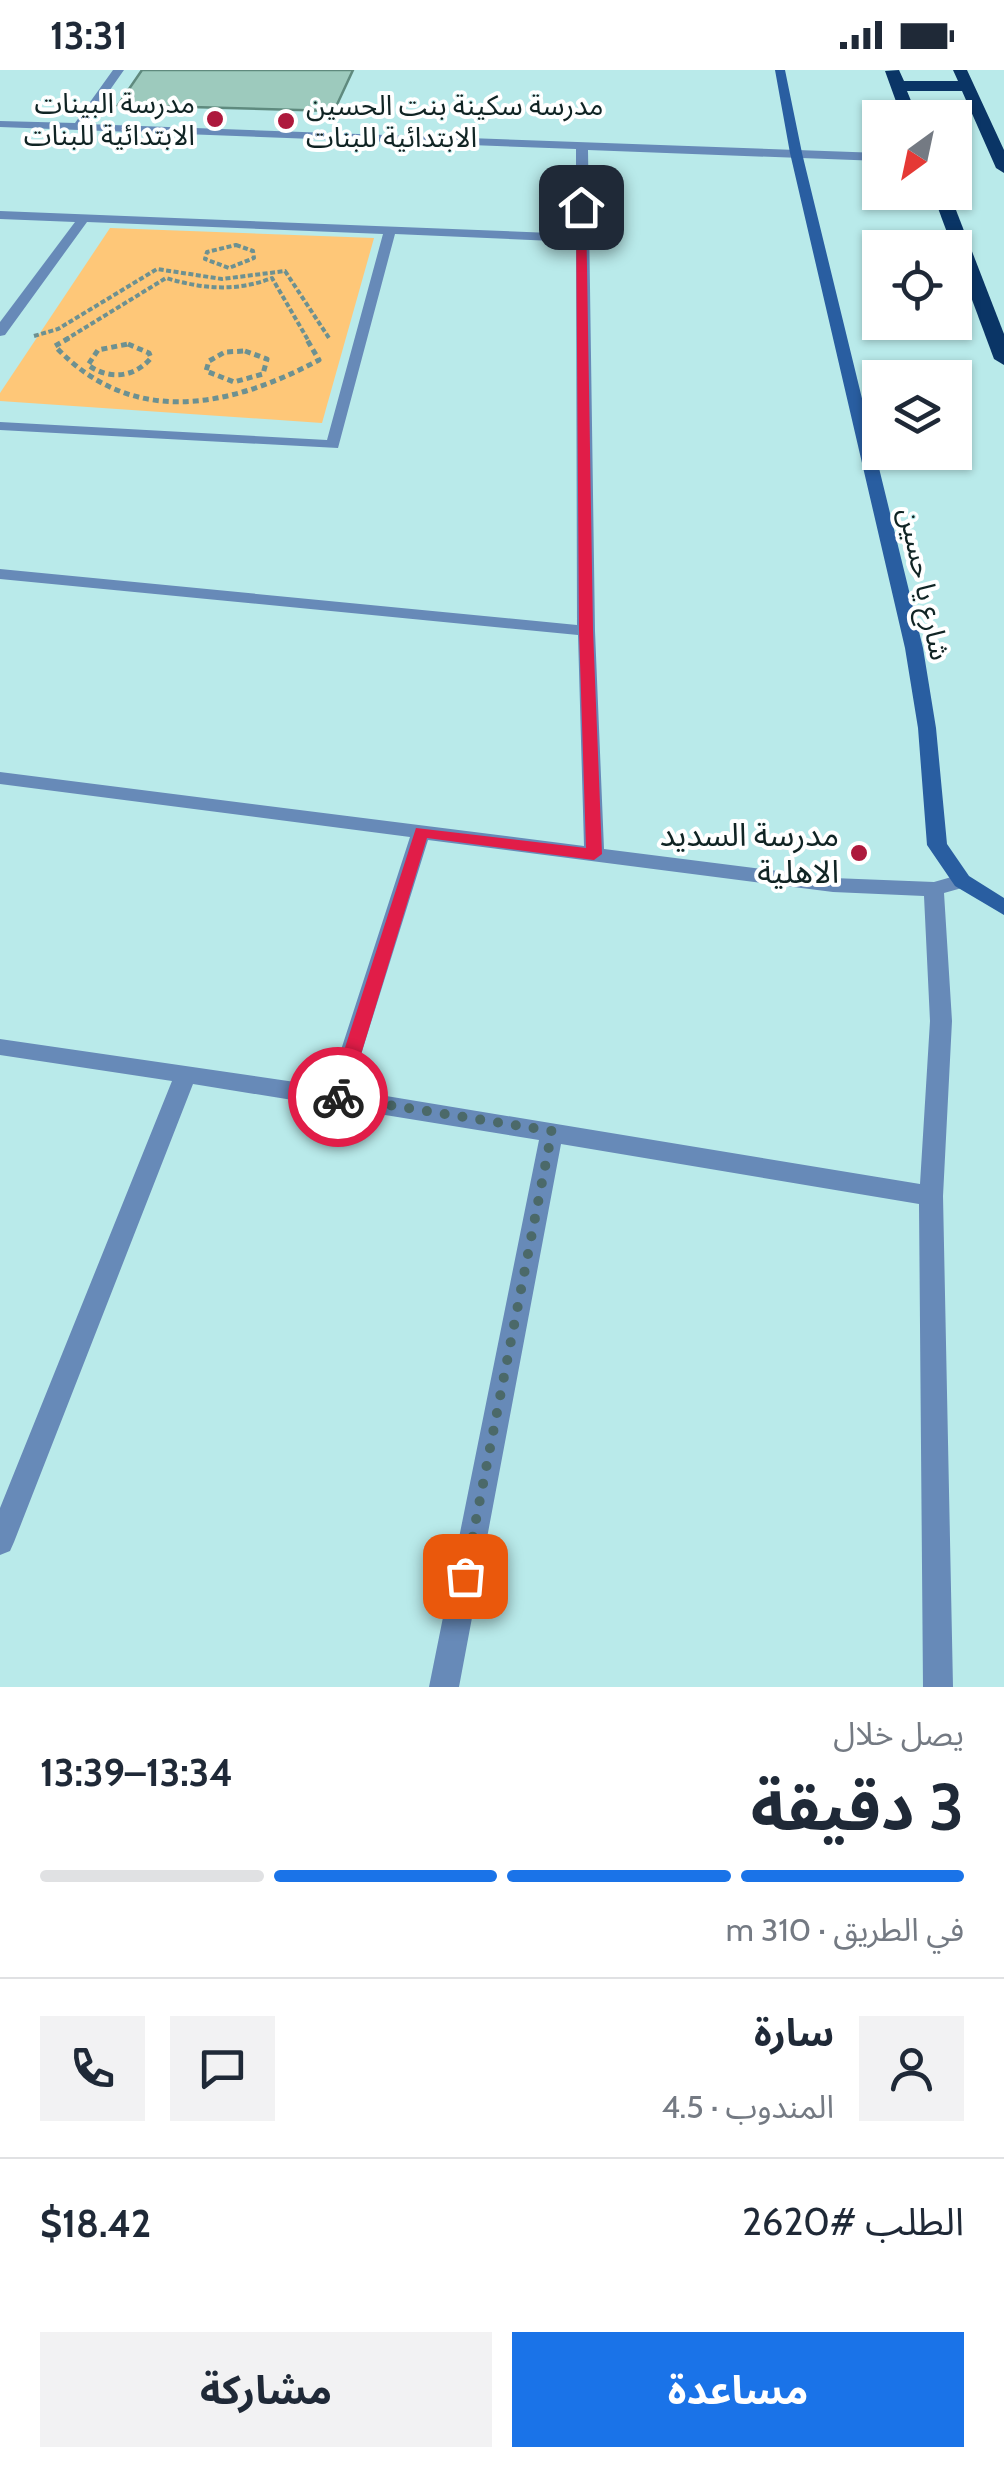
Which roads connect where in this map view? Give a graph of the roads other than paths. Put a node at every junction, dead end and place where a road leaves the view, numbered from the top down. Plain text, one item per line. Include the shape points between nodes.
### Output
1 (119, 70) edge
2 (780, 70) edge
3 (895, 78) edge
4 (964, 78) edge
5 (0, 124) edge
6 (78, 127) junction
7 (582, 144) junction
8 (796, 153) junction
9 (862, 156) edge
10 (1004, 168) edge
11 (947, 210) edge
12 (0, 215) edge
13 (83, 218) junction
14 (390, 230) junction
15 (580, 238) junction
16 (0, 332) edge
17 (1004, 359) edge
18 (0, 426) edge
19 (0, 574) edge
20 (586, 630) junction
21 (0, 778) edge
22 (422, 832) junction
23 (594, 854) junction
24 (962, 881) junction
25 (934, 889) junction
26 (1004, 908) edge
27 (0, 1047) edge
28 (186, 1074) junction
29 (337, 1097) junction
30 (552, 1131) junction
31 (932, 1196) junction
32 (0, 1542) edge
33 (444, 1687) edge
34 (938, 1687) edge

1 - 6 street
2 - 8 main road, شارع يا حسين
3 - 4 highway
4 - 10 highway
5 - 6 street
6 - 7 street
7 - 8 street
7 - 15 street
8 - 9 street
8 - 24 main road, شارع يا حسين via 914,648 937,845
11 - 17 highway
12 - 13 street
13 - 14 street
13 - 16 street
14 - 15 street
14 - 18 street via 332,445
15 - 20 street
19 - 20 street
20 - 23 street
21 - 22 street
22 - 23 street
22 - 29 street
23 - 25 street via 834,885
24 - 25 street
24 - 26 main road, شارع يا حسين
25 - 31 street via 941,1020
27 - 28 street
28 - 29 street
28 - 32 street
29 - 30 street
30 - 31 street
30 - 33 street
31 - 34 street

